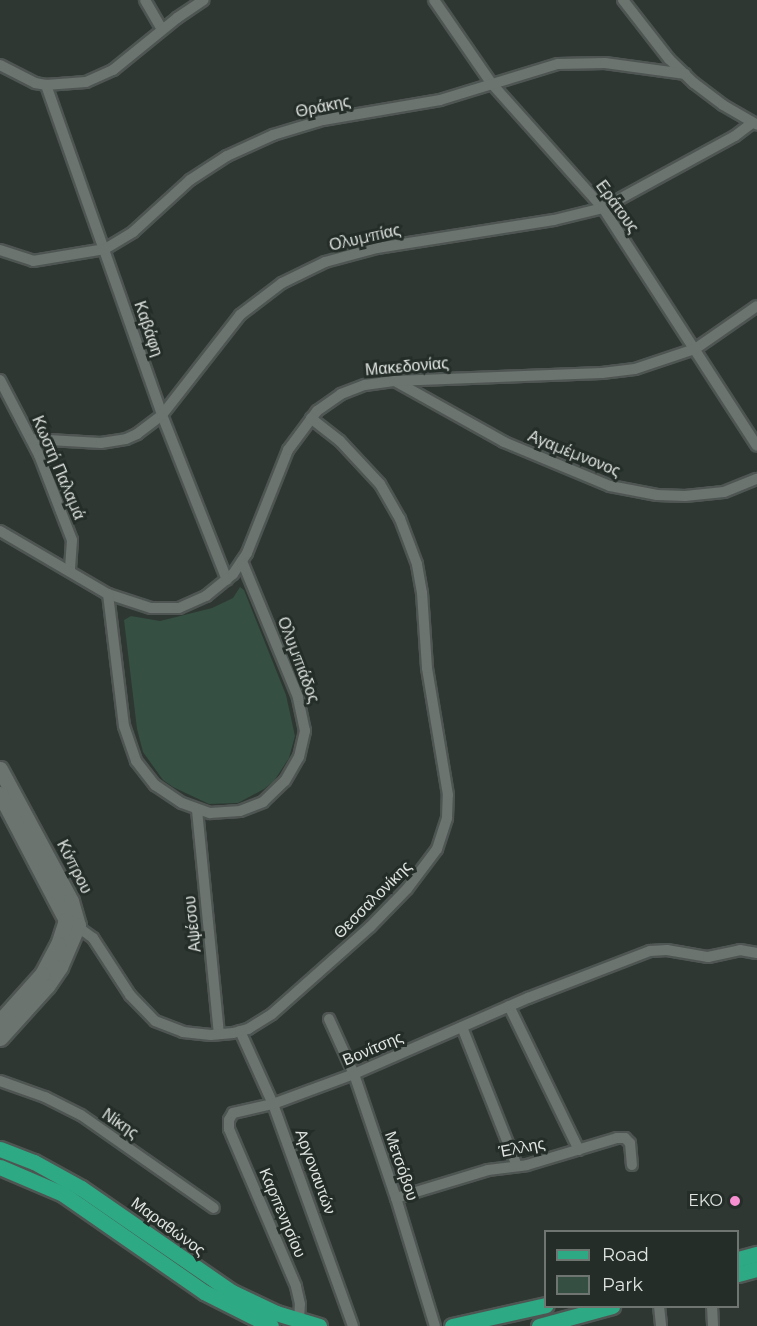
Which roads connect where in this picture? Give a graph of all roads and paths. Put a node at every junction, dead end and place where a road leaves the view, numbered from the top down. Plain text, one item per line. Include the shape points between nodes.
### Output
1 (145, 0) edge
2 (204, 0) edge
3 (434, 0) edge
4 (622, 0) edge
5 (162, 30) junction
6 (0, 65) edge
7 (685, 74) junction
8 (492, 84) junction
9 (46, 85) junction
10 (754, 124) edge
11 (603, 208) junction
12 (105, 249) junction
13 (0, 250) edge
14 (757, 306) edge
15 (694, 349) junction
16 (0, 380) edge
17 (394, 381) junction
18 (162, 415) junction
19 (311, 418) junction
20 (32, 439) junction
21 (757, 446) edge
22 (757, 479) edge
23 (0, 531) edge
24 (242, 561) junction
25 (70, 571) junction
26 (227, 580) junction
27 (108, 594) junction
28 (0, 769) edge
29 (0, 794) edge
30 (197, 810) junction
31 (71, 928) junction
32 (757, 953) edge
33 (509, 1006) junction
34 (329, 1019) dead end
35 (0, 1021) edge
36 (462, 1027) junction
37 (240, 1031) junction
38 (219, 1034) junction
39 (0, 1038) edge
40 (354, 1074) junction
41 (0, 1081) edge
42 (273, 1104) junction
43 (229, 1119) joint
44 (0, 1149) edge
45 (579, 1150) junction
46 (632, 1165) dead end
47 (0, 1167) edge
48 (517, 1167) junction
49 (396, 1198) junction
50 (214, 1208) dead end
51 (757, 1254) edge
52 (739, 1259) edge
53 (757, 1269) edge
54 (739, 1274) edge
55 (544, 1305) edge
56 (605, 1308) edge
57 (659, 1308) edge
58 (712, 1308) edge
59 (299, 1321) junction
60 (271, 1326) edge
61 (318, 1326) edge
62 (353, 1326) edge
63 (435, 1326) edge
64 (452, 1326) edge
65 (539, 1326) edge
66 (661, 1326) edge
67 (712, 1326) edge

1 - 5 street
2 - 5 street
3 - 8 street, Εράτους
4 - 7 street
5 - 9 street via 126,61 101,76 80,83
6 - 9 street via 22,78
7 - 8 street, Θράκης via 574,62 539,68
7 - 10 street
8 - 11 street, Εράτους
8 - 12 street, Θράκης via 440,100 323,120 273,135 227,156 190,180 134,232
9 - 12 street, Καβάφη
10 - 11 street, Ολυμπίας
11 - 15 street, Εράτους
11 - 18 street, Ολυμπίας via 554,220 352,253 302,273 240,315
12 - 13 street, Θράκης via 33,261
12 - 18 street, Καβάφη
14 - 15 street, Μακεδονίας
15 - 17 street, Μακεδονίας via 659,363 614,372
15 - 21 street, Εράτους
16 - 20 street, Κωστή Παλαμά
17 - 19 street, Μακεδονίας via 364,385 340,394
17 - 22 street, Αγαμέμνονος via 482,431 610,486 686,496 724,492
18 - 20 street, Ολυμπίας via 137,434 116,442
18 - 26 street, Καβάφη
19 - 24 street, Μακεδονίας via 282,460
19 - 37 street, Θεσσαλονίκης via 340,441 380,483 414,554 448,810 437,849 407,890 296,994 261,1022
20 - 25 street, Κωστή Παλαμά via 72,540
23 - 25 street, Μακεδονίας
24 - 26 street, Μακεδονίας
24 - 30 street, Ολυμπιάδος via 298,697 305,722 304,740 291,773 263,802 232,812
25 - 27 street, Μακεδονίας
26 - 27 street, Μακεδονίας via 197,601 170,609 141,606
27 - 30 street, Ολυμπιάδος via 124,726 132,754 155,785
28 - 31 main road, Κύπρου via 75,909
29 - 31 main road, Κύπρου
30 - 38 street, Αψέσου
31 - 35 main road via 42,974
31 - 38 street, Θεσσαλονίκης via 93,938 130,996 155,1021 183,1032
31 - 39 main road via 60,967
32 - 33 street, Βονίτσης via 740,950 704,957 659,949
33 - 36 street, Βονίτσης
33 - 45 street
34 - 40 street, Μετσόβου
36 - 40 street, Βονίτσης
36 - 48 street
37 - 38 street, Θεσσαλονίκης
37 - 42 street, Αργοναυτών
40 - 42 street, Βονίτσης
40 - 49 street, Μετσόβου
41 - 50 street, Νίκης via 45,1097 81,1116
42 - 43 street, Βονίτσης via 243,1109
42 - 62 street, Αργοναυτών
43 - 59 street, Καρπενησίου via 229,1129 296,1286
44 - 59 main road, Μαραθώνος via 70,1182 232,1292
45 - 46 street, Έλλης via 625,1138 633,1149
45 - 48 street, Έλλης
47 - 60 main road, Μαραθώνος via 63,1194 204,1292
48 - 49 street, Έλλης via 488,1170
49 - 63 street, Μετσόβου
51 - 52 main road
53 - 54 main road
55 - 64 main road
56 - 65 main road
57 - 66 street
58 - 67 street
59 - 61 main road, Μαραθώνος

